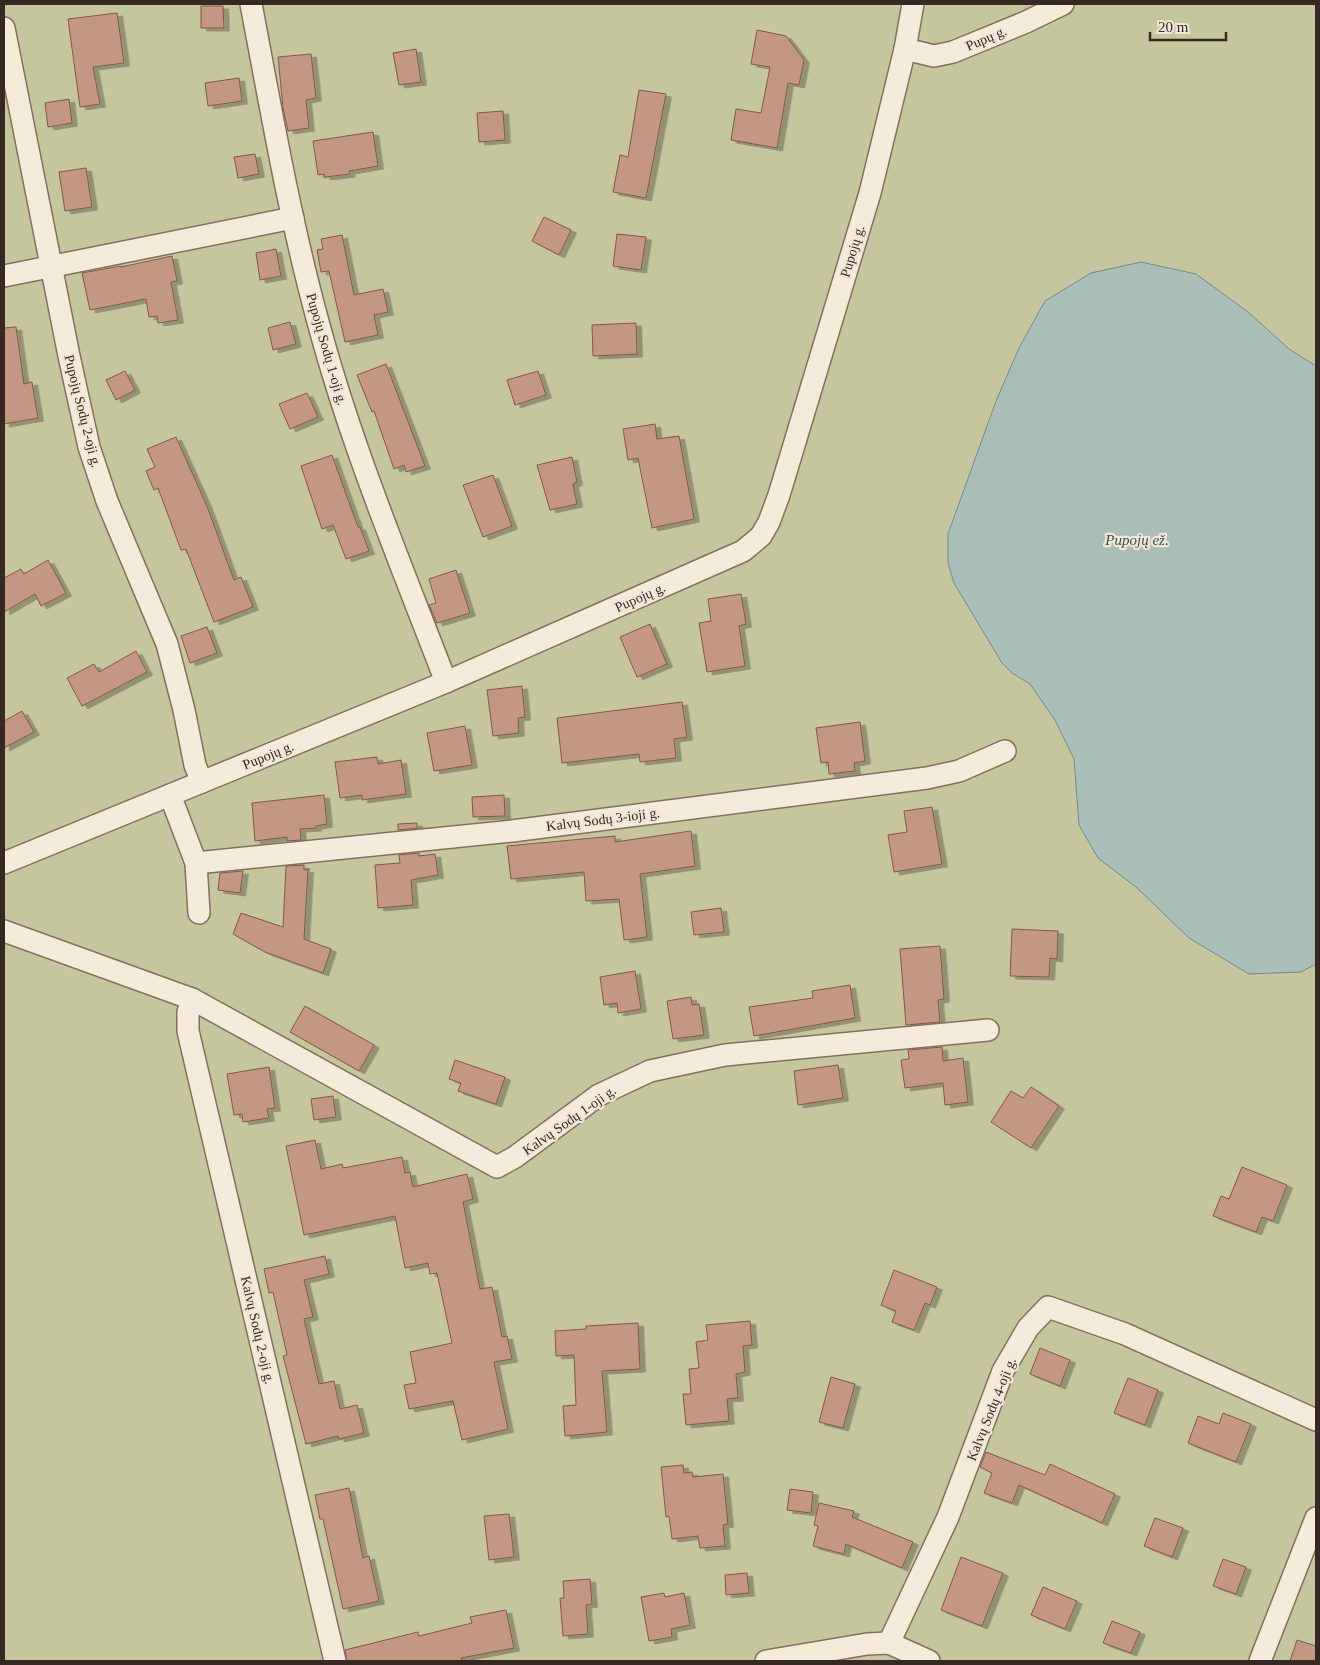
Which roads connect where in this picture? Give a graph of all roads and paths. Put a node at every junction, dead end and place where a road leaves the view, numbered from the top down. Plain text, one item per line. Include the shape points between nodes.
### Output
1 (251, 4) edge
2 (913, 4) edge
3 (1063, 4) edge
4 (4, 28) edge
5 (905, 49) junction
6 (293, 218) junction
7 (52, 266) junction
8 (4, 276) edge
9 (446, 682) junction
10 (1005, 751) dead end
11 (202, 782) junction
12 (170, 795) junction
13 (4, 863) edge
14 (196, 863) junction
15 (199, 913) dead end
16 (4, 931) edge
17 (192, 999) junction
18 (988, 1030) dead end
19 (1316, 1420) edge
20 (1316, 1518) edge
21 (889, 1643) junction
22 (788, 1659) edge
23 (335, 1661) edge
24 (766, 1661) edge
25 (930, 1661) edge
26 (1260, 1661) edge

1 - 6 street, Pupojų Sodų 1-oji g.
2 - 5 street, Pupojų g.
3 - 5 street, Pupų g. via 953,52 934,56
4 - 7 street, Pupojų Sodų 2-oji g.
5 - 9 street, Pupojų g. via 870,193 779,495 761,536 743,551
6 - 7 street
6 - 9 street, Pupojų Sodų 1-oji g. via 317,318 350,429
7 - 8 street
7 - 11 street, Pupojų Sodų 2-oji g. via 89,447 107,501 167,644 195,765
9 - 11 street, Pupojų g.
10 - 14 street, Kalvų Sodų 3-ioji g. via 959,771 927,778 512,831
11 - 12 street, Pupojų g.
12 - 13 street, Pupojų g.
12 - 14 street
14 - 15 street
16 - 17 street
17 - 18 street, Kalvų Sodų 1-oji g. via 497,1168 600,1095 650,1071 726,1055
17 - 23 street, Kalvų Sodų 2-oji g. via 188,1031
19 - 21 street, Kalvų Sodų 4-oji g. via 1125,1334 1048,1307 1028,1328 1003,1371 948,1517
20 - 26 street
21 - 22 street
21 - 25 street
22 - 24 street

